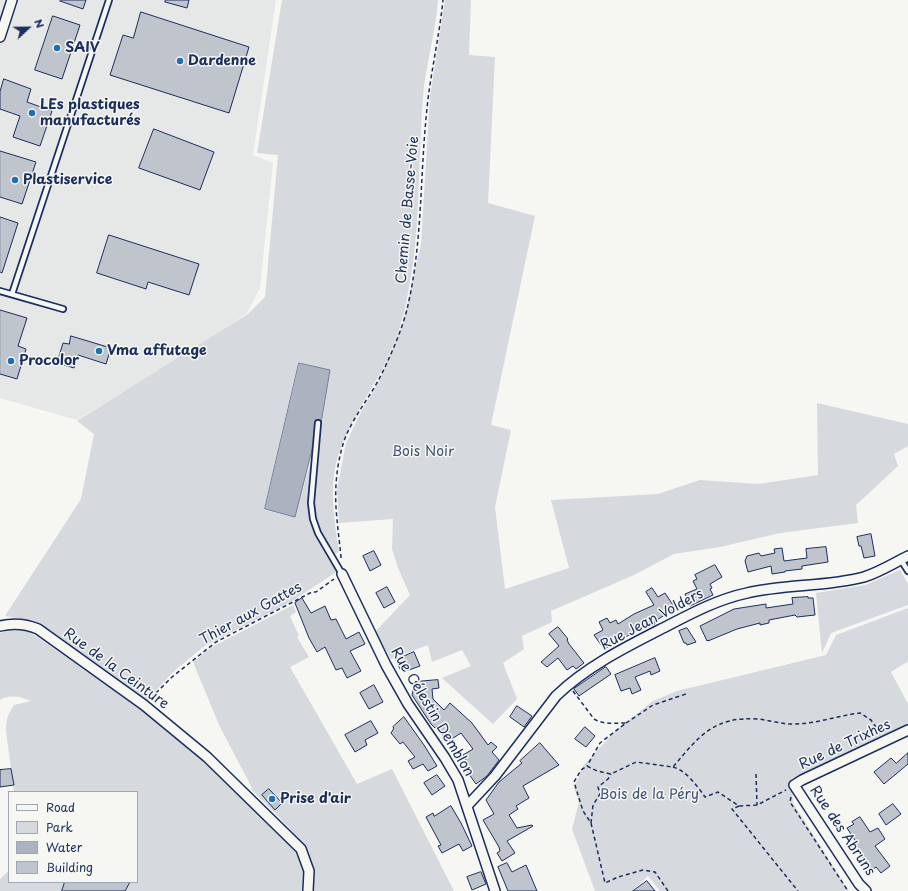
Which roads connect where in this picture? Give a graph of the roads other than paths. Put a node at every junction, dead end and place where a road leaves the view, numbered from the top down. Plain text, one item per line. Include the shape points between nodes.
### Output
1 (12, 0) edge
2 (109, 0) edge
3 (0, 37) edge
4 (0, 290) edge
5 (12, 294) junction
6 (63, 309) dead end
7 (318, 423) dead end
8 (904, 558) edge
9 (908, 571) edge
10 (342, 574) joint
11 (0, 626) edge
12 (908, 730) edge
13 (794, 785) joint
14 (467, 806) junction
15 (308, 891) edge
16 (495, 891) edge
17 (866, 891) edge

1 - 3 street
2 - 5 lane
4 - 5 lane
5 - 6 lane
7 - 10 lane via 311,503 313,519 318,533
8 - 9 lane
8 - 14 street, Rue Jean Volders via 865,576 824,584 766,589 732,597 709,605 611,656 568,685 552,701 496,776
10 - 14 street, Rue Célestin Demblon via 386,665 408,704 458,780
11 - 15 street, Rue de la Ceinture via 18,624 38,629 144,705 207,757 301,849 309,871
12 - 13 street, Rue de Trixhes
13 - 17 street, Rue des Abruns
14 - 16 street, Rue Célestin Demblon

